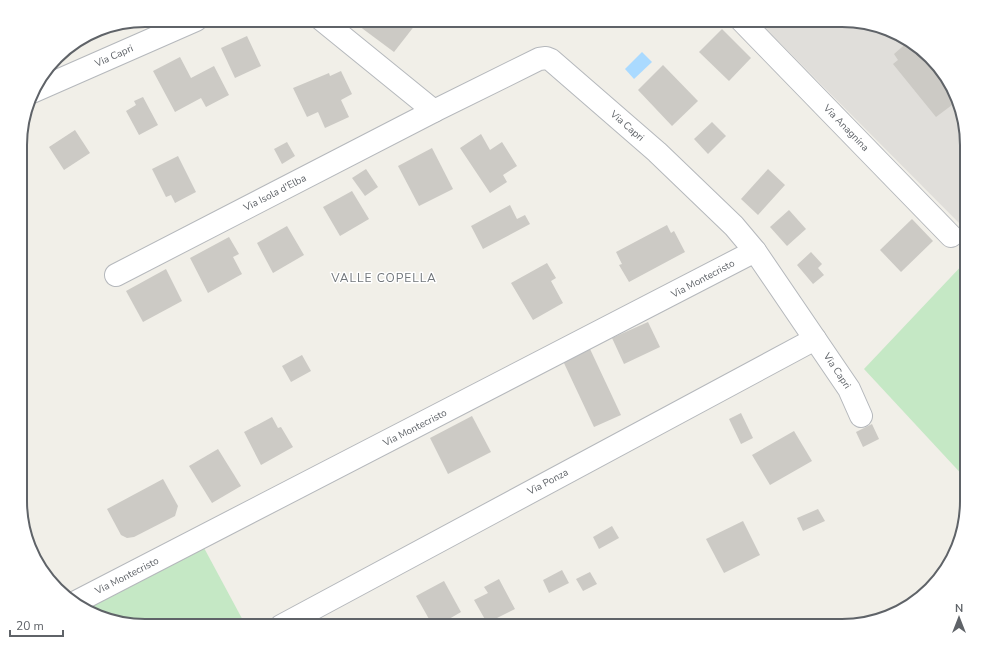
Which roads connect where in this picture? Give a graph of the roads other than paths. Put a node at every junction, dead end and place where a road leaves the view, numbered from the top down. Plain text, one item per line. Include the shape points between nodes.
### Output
1 (180, 27) edge
2 (331, 27) edge
3 (748, 27) edge
4 (42, 88) edge
5 (434, 111) junction
6 (951, 236) dead end
7 (755, 251) junction
8 (116, 275) dead end
9 (815, 339) junction
10 (861, 416) dead end
11 (82, 600) edge
12 (294, 619) edge

1 - 4 street, Via Capri
2 - 5 street
3 - 6 street, Via Anagnina
5 - 7 street, Via Capri via 539,59 549,59 657,152 734,226
5 - 8 street, Via Isola d'Elba
7 - 9 street, Via Capri
7 - 11 street, Via Montecristo
9 - 10 street, Via Capri via 849,389
9 - 12 street, Via Ponza

